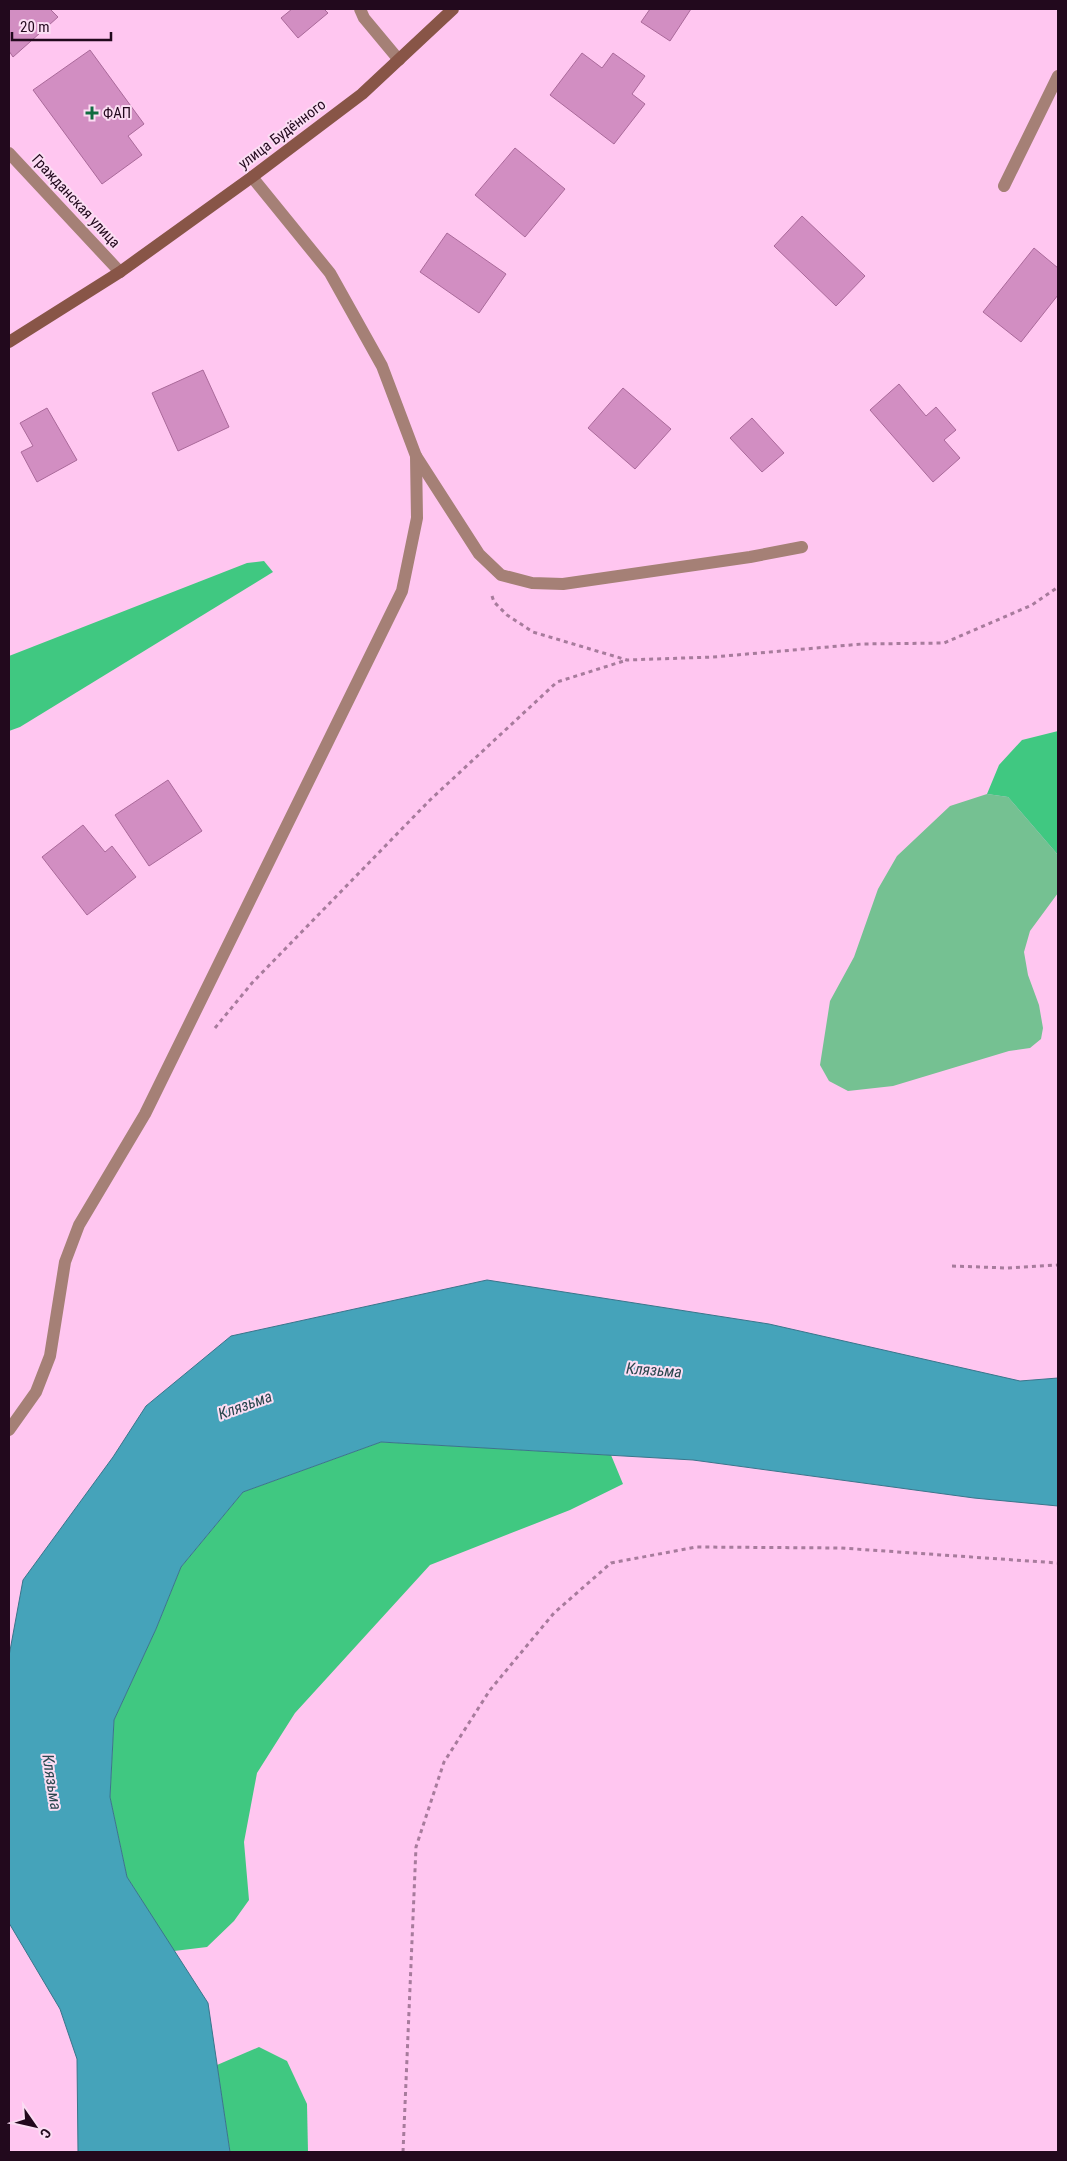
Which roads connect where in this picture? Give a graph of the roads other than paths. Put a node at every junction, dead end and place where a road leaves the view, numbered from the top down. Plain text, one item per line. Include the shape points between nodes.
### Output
1 (360, 9) edge
2 (453, 9) edge
3 (399, 60) junction
4 (1058, 76) edge
5 (9, 153) edge
6 (252, 177) junction
7 (1004, 186) dead end
8 (120, 272) junction
9 (9, 342) edge
10 (416, 456) junction
11 (802, 547) dead end
12 (9, 1430) edge

1 - 3 street
2 - 3 main road, улица Будённого
3 - 6 main road, улица Будённого via 362,94
4 - 7 street
5 - 8 street, Гражданская улица
6 - 8 main road, улица Будённого
6 - 10 street via 330,273 382,366
8 - 9 main road, улица Будённого
10 - 11 street via 479,554 501,575 532,583 564,584
10 - 12 street via 417,518 402,591 145,1114 79,1225 65,1262 50,1356 36,1392

